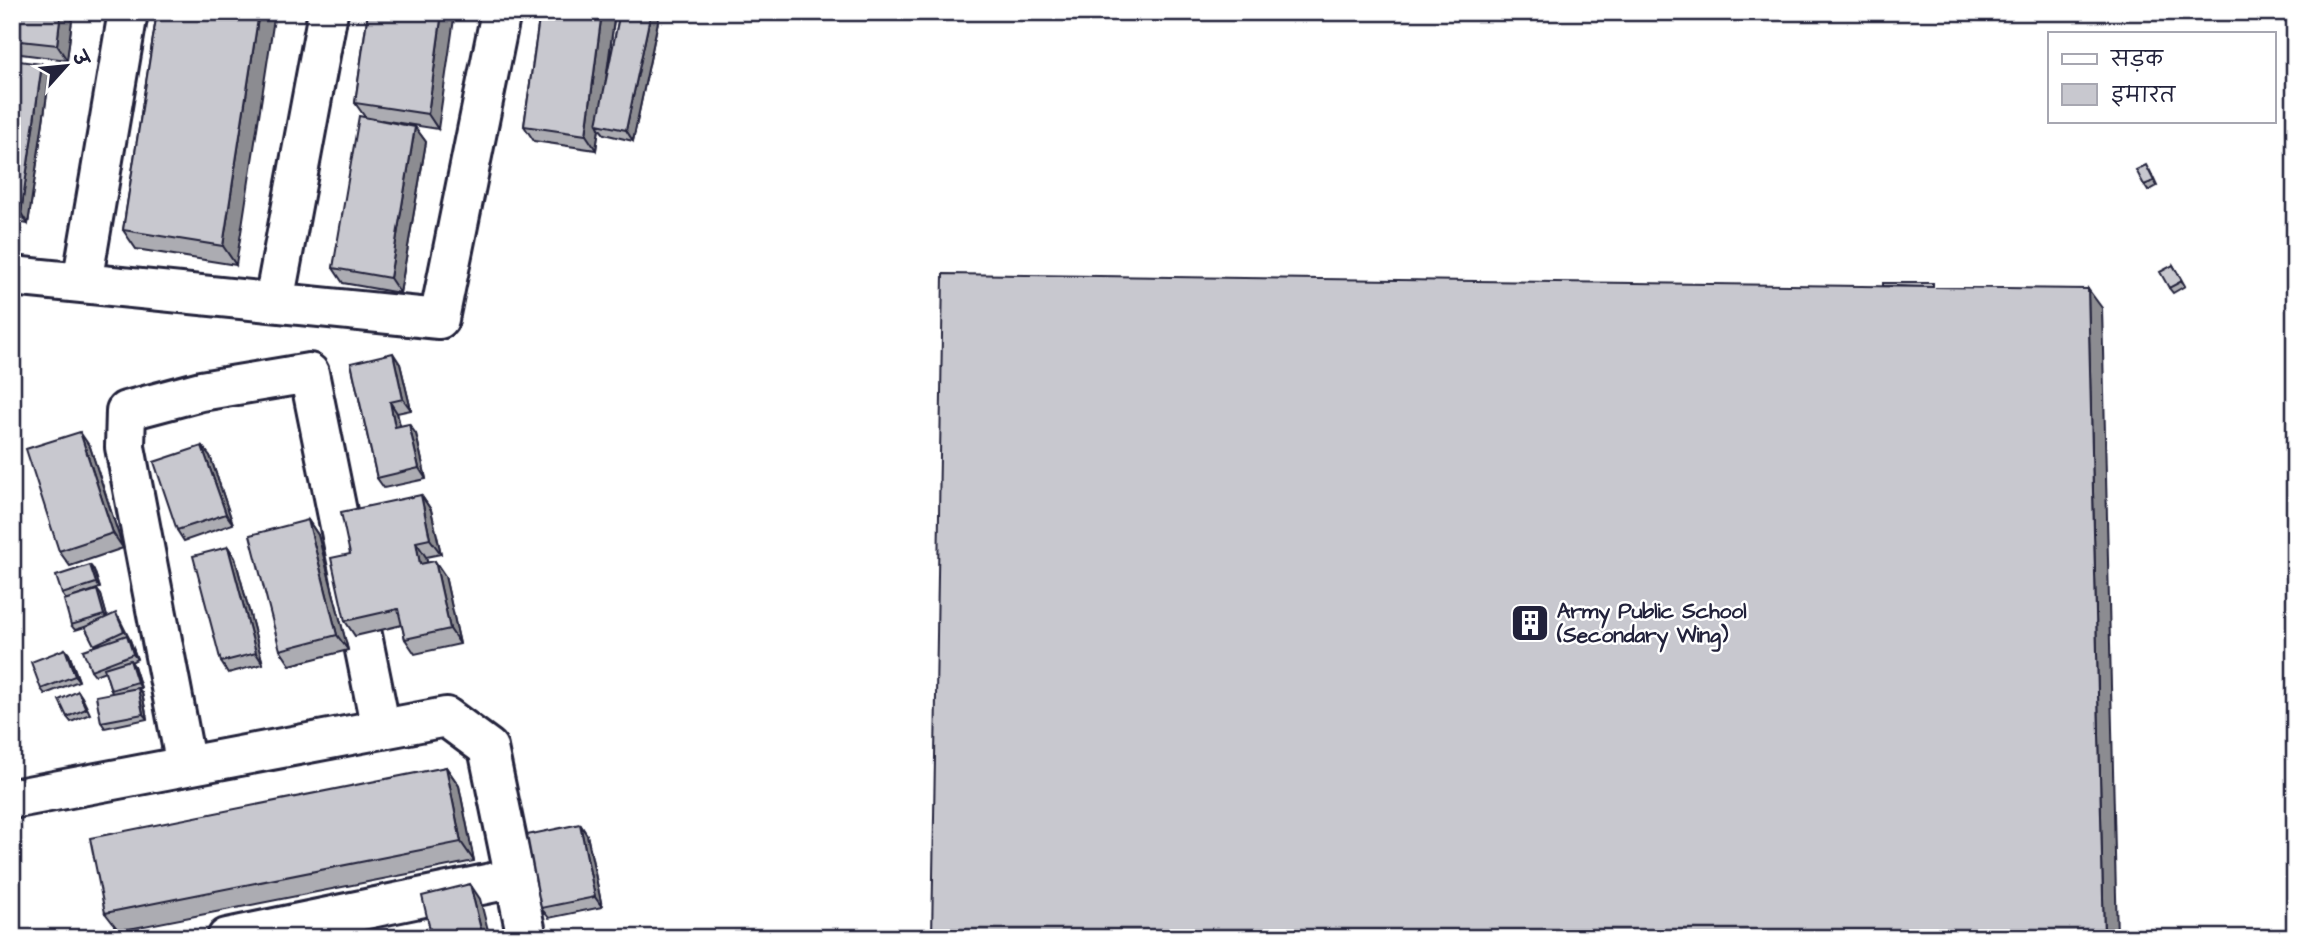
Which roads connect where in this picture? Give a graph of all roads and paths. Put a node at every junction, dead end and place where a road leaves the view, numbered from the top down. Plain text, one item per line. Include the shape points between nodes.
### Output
1 (128, 12) edge
2 (328, 12) edge
3 (501, 12) edge
4 (12, 276) edge
5 (82, 283) junction
6 (274, 302) junction
7 (382, 729) junction
8 (186, 766) junction
9 (12, 799) edge
10 (515, 878) junction
11 (227, 938) edge
12 (527, 938) edge

1 - 5 street
2 - 6 street
3 - 6 street via 439,318
4 - 5 street
5 - 6 street
7 - 8 street
7 - 8 street via 309,373 201,391 126,411 125,447
7 - 10 street via 446,717 488,748
8 - 9 street
10 - 11 street
10 - 12 street

